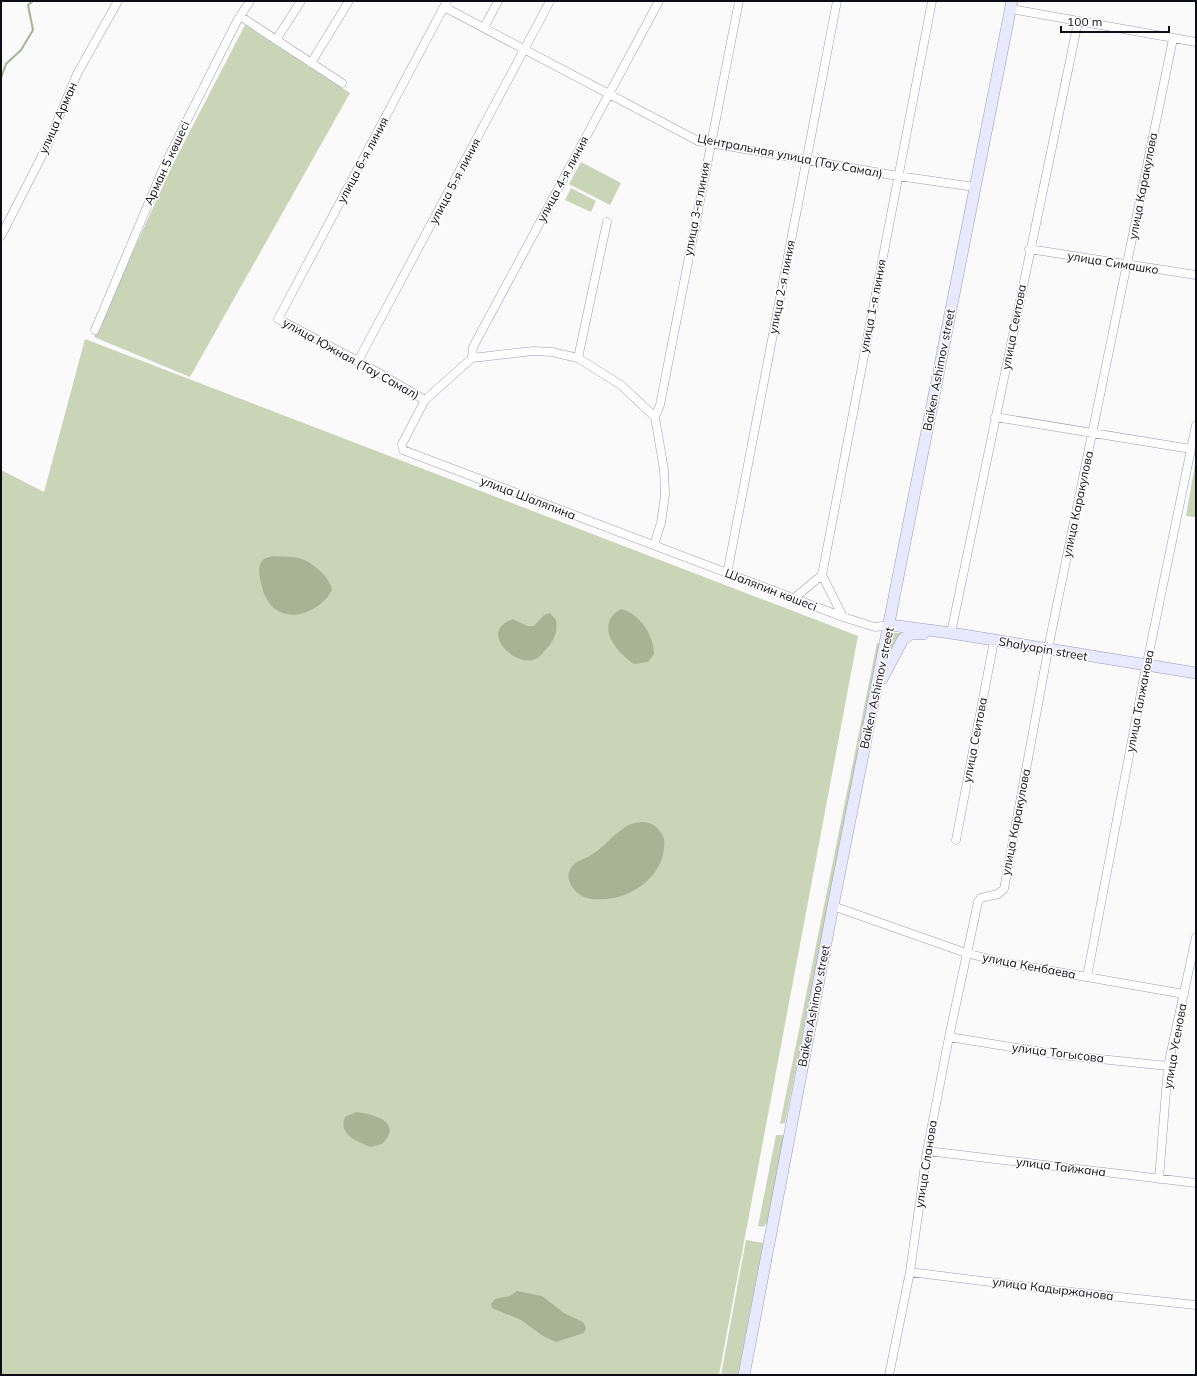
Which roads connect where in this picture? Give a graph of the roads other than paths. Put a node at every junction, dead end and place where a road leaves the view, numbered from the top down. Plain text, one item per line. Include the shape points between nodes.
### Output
1 (118, 1) edge
2 (250, 1) edge
3 (301, 1) edge
4 (349, 1) edge
5 (498, 1) edge
6 (550, 1) edge
7 (659, 1) edge
8 (739, 1) edge
9 (837, 1) edge
10 (932, 1) edge
11 (446, 4) edge
12 (1011, 5) edge
13 (240, 16) junction
14 (1078, 22) junction
15 (484, 28) junction
16 (1173, 38) junction
17 (276, 40) junction
18 (1196, 42) edge
19 (525, 49) junction
20 (311, 63) junction
21 (342, 83) dead end
22 (609, 94) junction
23 (710, 142) junction
24 (806, 160) junction
25 (898, 176) junction
26 (974, 187) junction
27 (607, 222) dead end
28 (1, 236) edge
29 (1029, 249) junction
30 (1127, 266) junction
31 (1196, 275) edge
32 (278, 318) joint
33 (95, 330) dead end
34 (472, 358) junction
35 (578, 358) junction
36 (358, 361) junction
37 (425, 400) junction
38 (655, 417) junction
39 (995, 417) junction
40 (1196, 425) edge
41 (1093, 433) junction
42 (1191, 449) junction
43 (403, 450) joint
44 (654, 546) junction
45 (727, 574) junction
46 (822, 575) junction
47 (794, 599) junction
48 (843, 617) junction
49 (890, 625) junction
50 (951, 633) junction
51 (994, 641) junction
52 (1049, 650) junction
53 (1147, 666) junction
54 (1196, 673) edge
55 (875, 694) junction
56 (956, 840) dead end
57 (833, 906) junction
58 (1196, 937) edge
59 (966, 953) junction
60 (1087, 977) junction
61 (1184, 994) junction
62 (948, 1037) junction
63 (1168, 1066) junction
64 (927, 1151) junction
65 (1159, 1179) junction
66 (1196, 1183) edge
67 (910, 1272) junction
68 (1196, 1305) edge
69 (744, 1375) edge
70 (889, 1375) edge

1 - 28 street, улица Арман via 77,74 46,146
2 - 13 street, Арман 5 көшесі
3 - 17 street
4 - 20 street
5 - 15 street
6 - 19 street, улица 5-я линия
7 - 22 street, улица 4-я линия
8 - 23 street, улица 3-я линия
9 - 24 street, улица 2-я линия
10 - 25 street, улица 1-я линия
11 - 15 street, Центральная улица (Тау Самал)
11 - 32 street, улица 6-я линия
12 - 14 street
12 - 26 main road, Baiken Ashimov street
13 - 17 street
13 - 33 street, Арман 5 көшесі via 166,162
14 - 16 street
14 - 29 street, улица Сеитова
15 - 19 street, Центральная улица (Тау Самал)
16 - 18 street
16 - 30 street, улица Каракулова
17 - 20 street
19 - 22 street, Центральная улица (Тау Самал)
19 - 36 street, улица 5-я линия
20 - 21 street
22 - 23 street, Центральная улица (Тау Самал) via 698,140
22 - 34 street, улица 4-я линия via 473,347
23 - 24 street, Центральная улица (Тау Самал)
23 - 38 street, улица 3-я линия via 660,405
24 - 25 street, Центральная улица (Тау Самал)
24 - 45 street, улица 2-я линия
25 - 26 street, Центральная улица (Тау Самал)
25 - 46 street, улица 1-я линия
26 - 49 main road, Baiken Ashimov street
27 - 35 street
29 - 30 street, улица Симашко
29 - 39 street, улица Сеитова
30 - 31 street, улица Симашко
30 - 41 street, улица Каракулова
32 - 36 street, улица Южная (Тау Самал)
34 - 35 street via 533,351
34 - 37 street, улица Южная (Тау Самал)
35 - 38 street via 621,385
36 - 37 street, улица Южная (Тау Самал)
37 - 43 street, улица Южная (Тау Самал) via 402,444
38 - 44 street via 664,470 665,495
39 - 41 street
39 - 50 street, улица Сеитова
40 - 42 street, улица Талжанова
41 - 42 street
41 - 52 street, улица Каракулова
42 - 53 street, улица Талжанова
43 - 44 street, улица Шаляпина
44 - 45 street, Шаляпин көшесі
45 - 47 street, Шаляпин көшесі
46 - 47 street
46 - 48 street
47 - 48 street, Шаляпин көшесі
48 - 49 street, Шаляпин көшесі via 875,627
49 - 50 main road, Shalyapin street
49 - 55 main road, Baiken Ashimov street
50 - 51 main road, Shalyapin street
50 - 55 main road via 911,634 903,639
51 - 52 main road, Shalyapin street
51 - 56 street, улица Сеитова
52 - 53 main road, Shalyapin street
52 - 59 street, улица Каракулова via 1004,889 998,894 981,898 978,902
53 - 54 main road, Shalyapin street
53 - 60 street, улица Талжанова
55 - 57 main road, Baiken Ashimov street
57 - 59 street, улица Кенбаева
57 - 69 main road, Baiken Ashimov street
58 - 61 street, улица Усенова
59 - 60 street, улица Кенбаева via 1001,962
59 - 62 street, улица Сланова
60 - 61 street, улица Кенбаева
61 - 63 street, улица Усенова
62 - 63 street, улица Тогысова via 1061,1055
62 - 64 street, улица Сланова
63 - 65 street, улица Усенова
64 - 65 street, улица Тайжана
64 - 67 street, улица Сланова
65 - 66 street, улица Тайжана
67 - 68 street, улица Кадыржанова
67 - 70 street, улица Сланова

